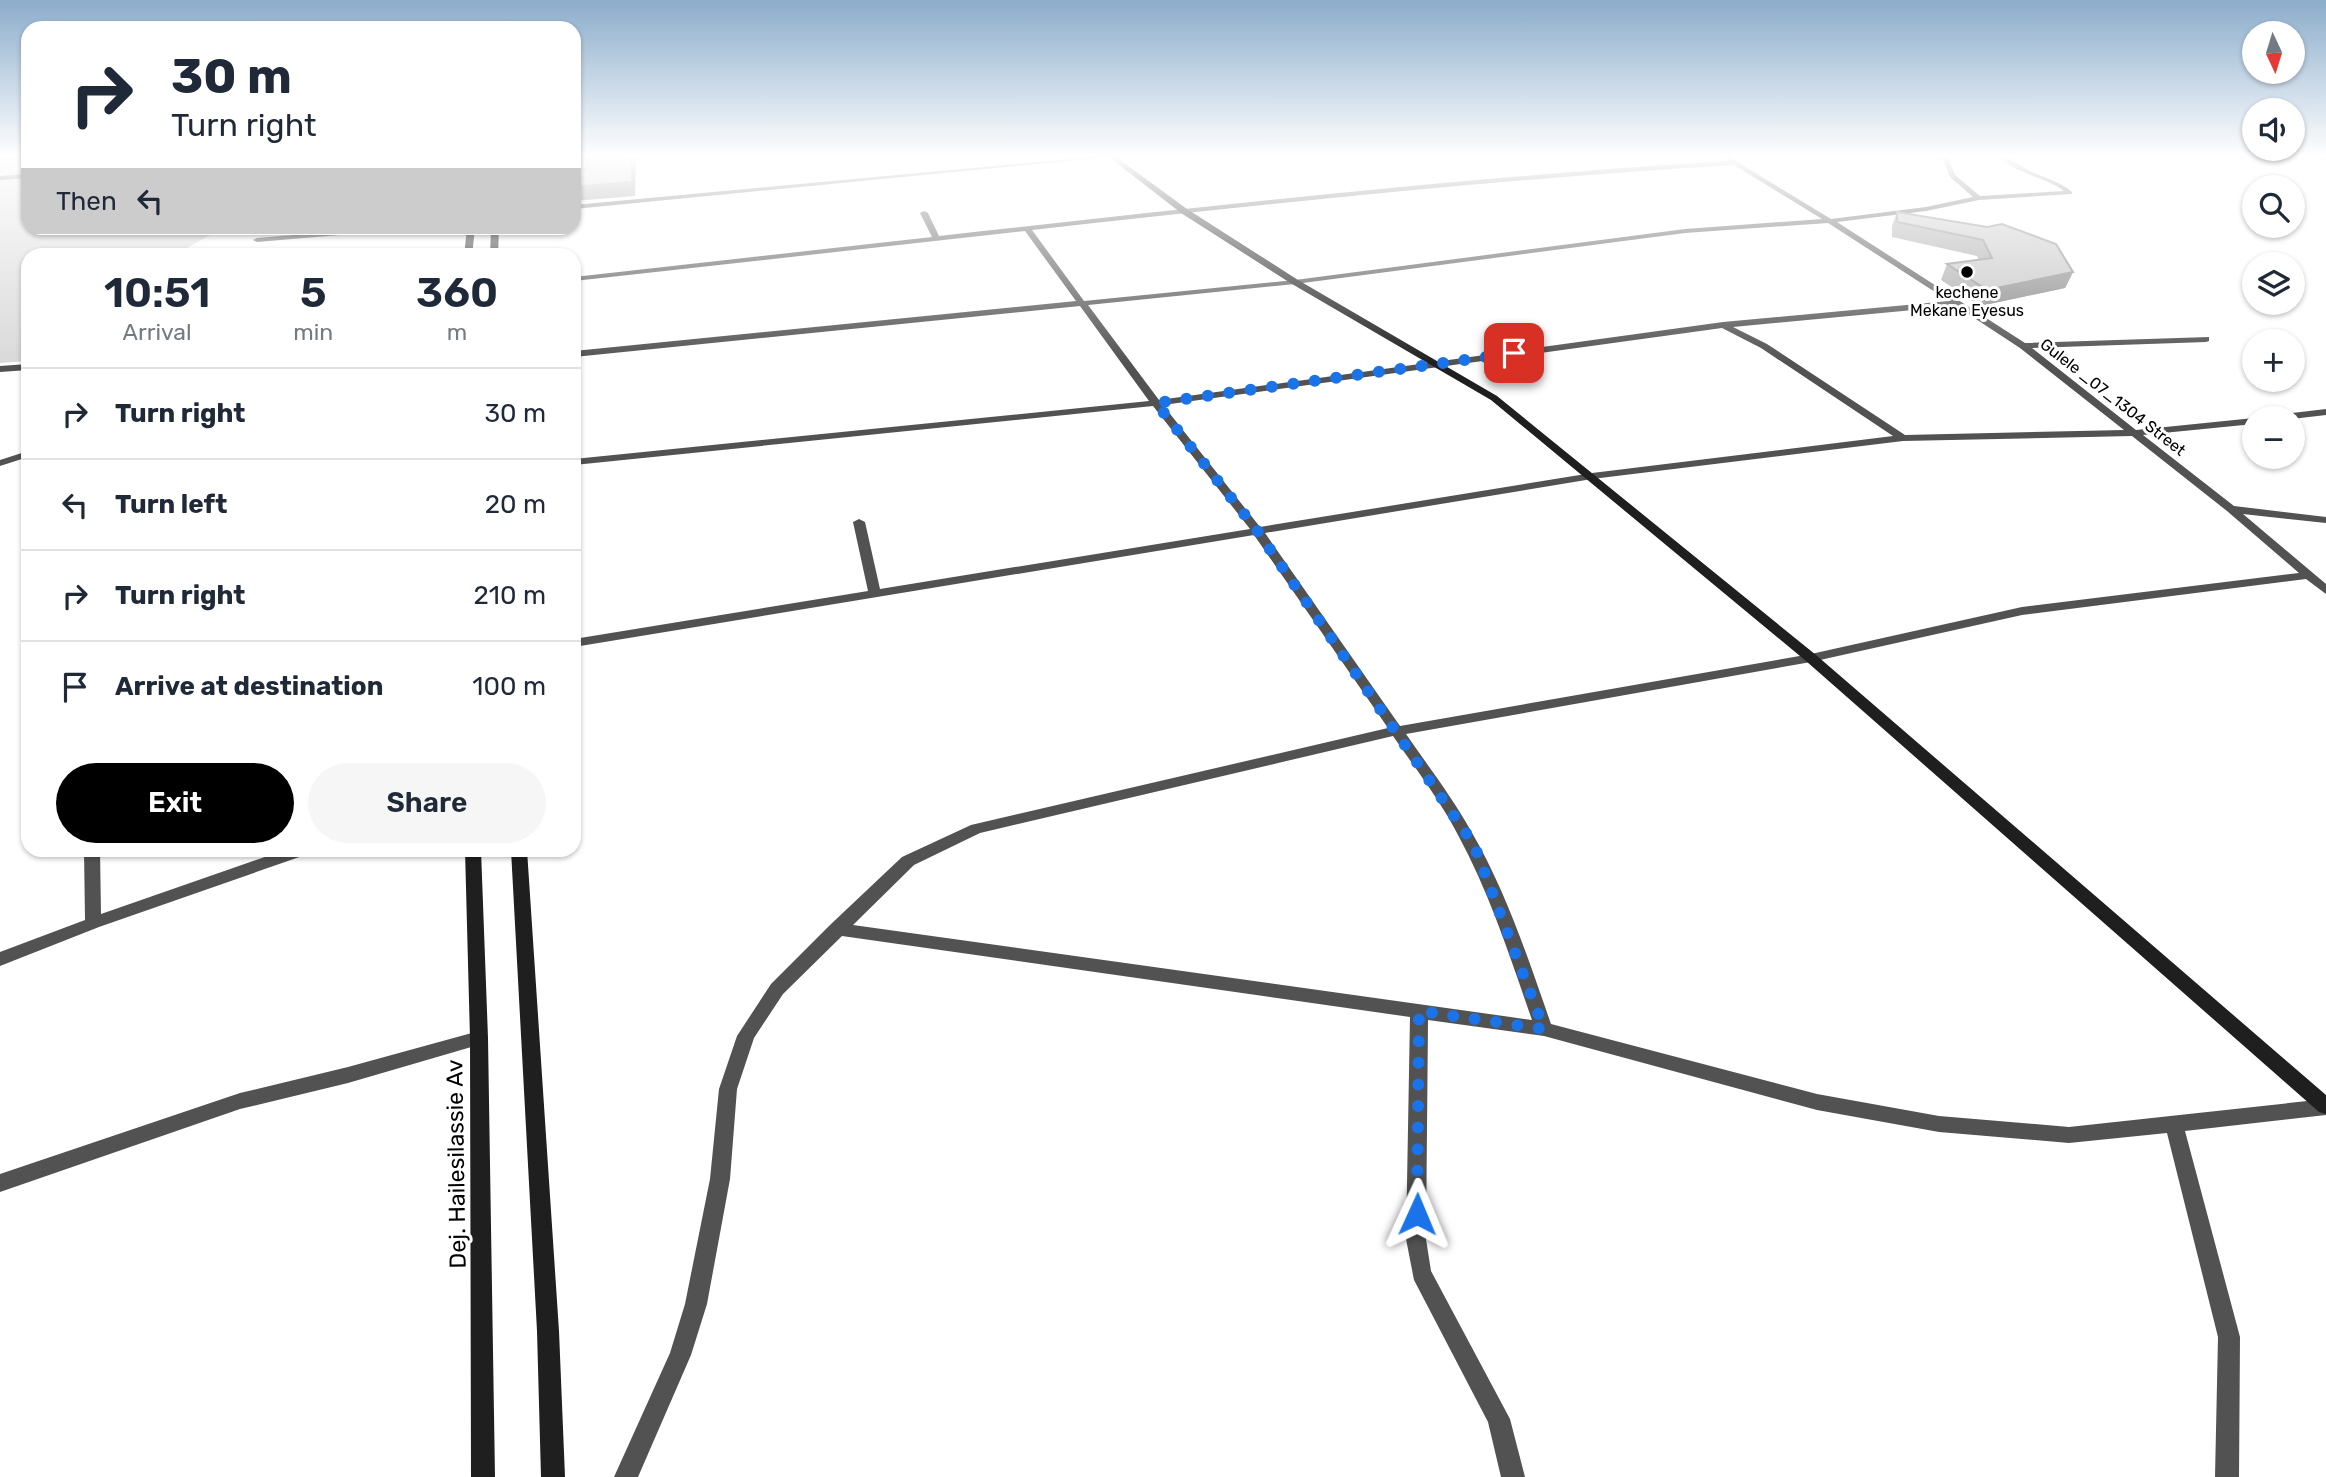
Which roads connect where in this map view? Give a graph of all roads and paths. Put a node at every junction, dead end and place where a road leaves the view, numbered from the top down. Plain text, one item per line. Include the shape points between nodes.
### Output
1 (930, 226) edge
2 (1054, 226) edge
3 (1207, 226) edge
4 (1759, 226) edge
5 (1838, 226) edge
6 (1027, 229) junction
7 (316, 235) edge
8 (937, 239) junction
9 (257, 240) dead end
10 (581, 278) edge
11 (1295, 282) junction
12 (1082, 301) junction
13 (1959, 303) junction
14 (1723, 325) junction
15 (2206, 339) dead end
16 (2023, 346) junction
17 (581, 353) edge
18 (1437, 364) junction
19 (21, 368) edge
20 (0, 369) edge
21 (1156, 403) junction
22 (2326, 412) edge
23 (2305, 415) edge
24 (2242, 422) edge
25 (2134, 433) junction
26 (1903, 438) junction
27 (21, 457) edge
28 (15, 459) junction
29 (21, 460) edge
30 (581, 461) edge
31 (0, 463) edge
32 (1592, 476) junction
33 (2231, 509) junction
34 (2326, 520) edge
35 (859, 522) dead end
36 (1256, 529) junction
37 (2309, 575) junction
38 (2326, 590) edge
39 (876, 594) junction
40 (581, 642) edge
41 (1811, 659) junction
42 (1395, 732) junction
43 (92, 857) edge
44 (283, 857) edge
45 (473, 857) edge
46 (519, 857) edge
47 (93, 923) junction
48 (836, 929) junction
49 (0, 959) edge
50 (1419, 1011) junction
51 (1544, 1029) junction
52 (479, 1038) junction
53 (2326, 1106) edge
54 (2174, 1124) junction
55 (0, 1183) edge
56 (483, 1477) edge
57 (552, 1477) edge
58 (626, 1477) edge
59 (1513, 1477) edge
60 (2227, 1477) edge

1 - 8 street
2 - 6 street
3 - 11 main road
4 - 11 street via 1685,231
5 - 13 street, Gulele _07_1304 Street
6 - 8 street
6 - 12 street
7 - 9 street
8 - 10 street
11 - 12 street
11 - 18 main road
12 - 17 street
12 - 21 street
13 - 14 street
13 - 16 street, Gulele _07_1304 Street
14 - 18 street
14 - 26 street via 1764,346
15 - 16 street
16 - 25 street, Gulele _07_1304 Street
18 - 21 street
18 - 32 main road via 1494,398
19 - 20 street
21 - 30 street
21 - 36 street
22 - 23 street
24 - 25 street
25 - 26 street
25 - 33 street, Gulele _07_1304 Street
26 - 32 street
27 - 28 street
28 - 29 street
28 - 31 street
32 - 36 street
32 - 41 main road
33 - 34 street
33 - 37 street, Gulele _07_1304 Street
35 - 39 street
36 - 39 street
36 - 42 street
37 - 38 street, Gulele _07_1304 Street
37 - 41 street via 2022,611
39 - 40 street
41 - 42 street
41 - 53 main road
42 - 48 street via 976,829 908,861
42 - 51 street via 1474,845
43 - 47 street
44 - 47 street
45 - 52 main road, Dej. Hailesilassie Av
46 - 57 main road
47 - 49 street
48 - 50 street
48 - 58 street via 769,999 746,1036 733,1070 720,1179 696,1304 680,1355
50 - 51 street
50 - 59 street via 1416,1239 1422,1273 1499,1419
51 - 54 street via 1817,1102 1939,1124 2069,1135
52 - 55 street via 240,1101
52 - 56 main road, Dej. Hailesilassie Av
53 - 54 street
54 - 60 street via 2229,1336

